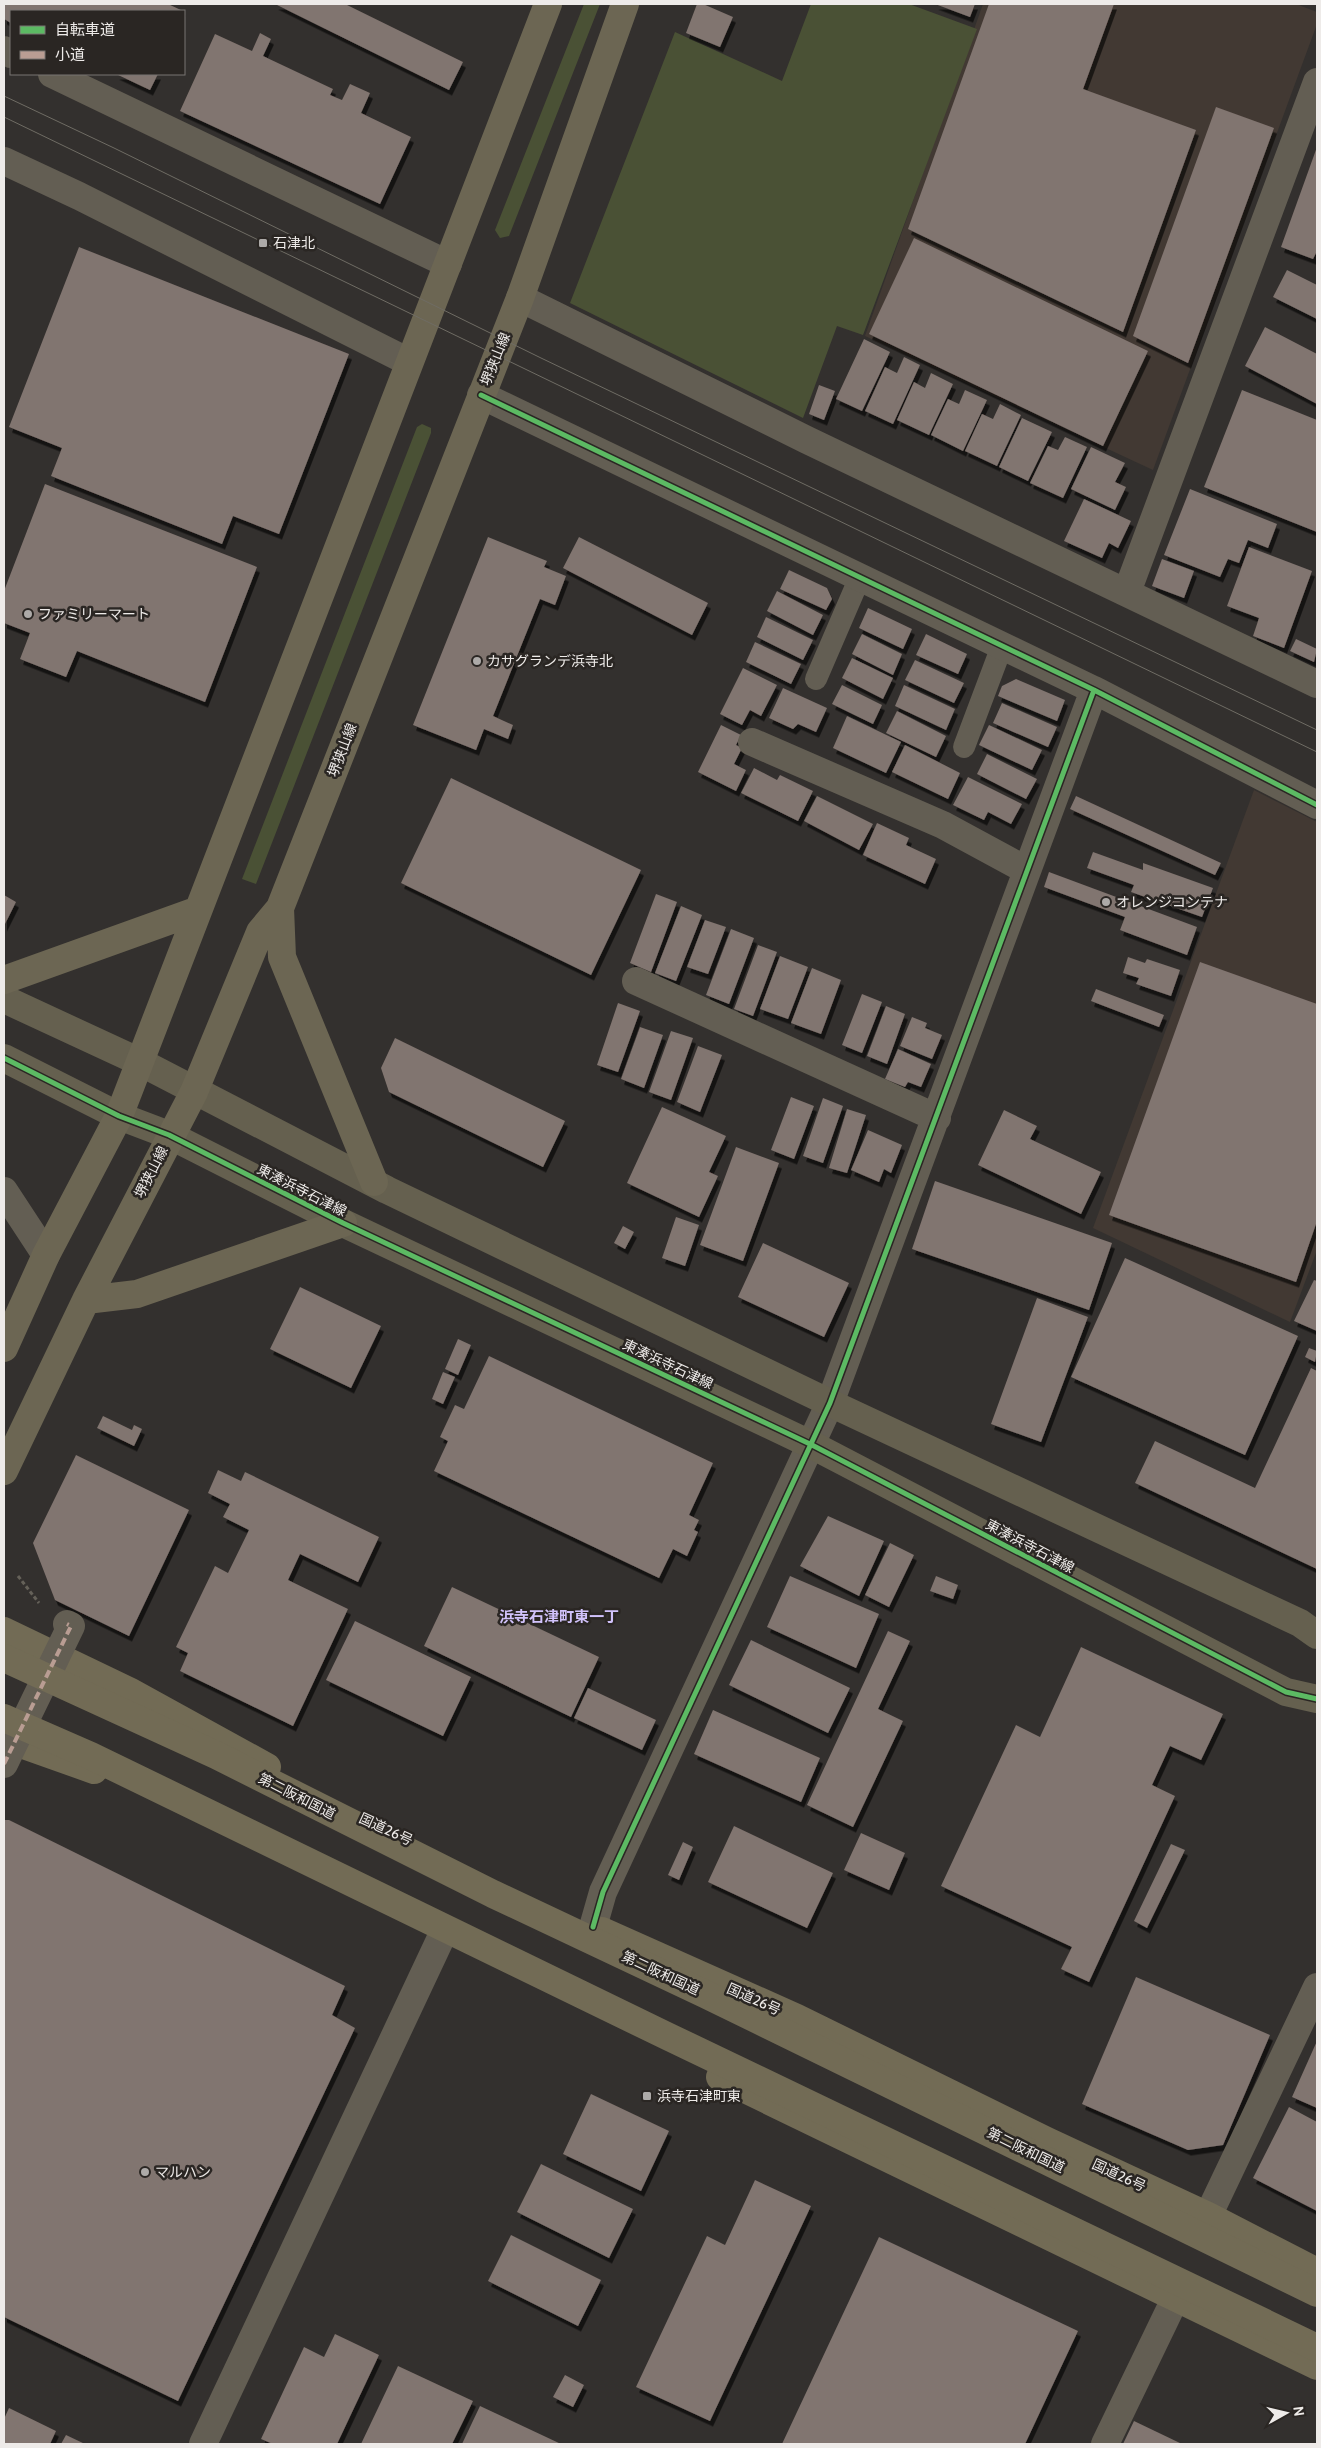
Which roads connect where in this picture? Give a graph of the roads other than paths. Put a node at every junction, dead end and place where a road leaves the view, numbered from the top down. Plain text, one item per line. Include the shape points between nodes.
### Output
1 (548, 4) edge
2 (625, 4) edge
3 (54, 75) edge
4 (1317, 82) edge
5 (4, 161) edge
6 (448, 264) junction
7 (520, 298) junction
8 (409, 362) junction
9 (481, 395) junction
10 (860, 577) junction
11 (1127, 592) junction
12 (1002, 646) junction
13 (816, 679) dead end
14 (1317, 684) edge
15 (1094, 690) junction
16 (752, 742) dead end
17 (964, 747) dead end
18 (1317, 805) edge
19 (1026, 870) junction
20 (280, 908) junction
21 (196, 912) junction
22 (4, 980) edge
23 (636, 981) dead end
24 (4, 999) edge
25 (4, 1058) edge
26 (140, 1062) junction
27 (194, 1092) junction
28 (119, 1116) junction
29 (937, 1118) junction
30 (169, 1135) junction
31 (374, 1182) junction
32 (4, 1191) edge
33 (343, 1223) junction
34 (46, 1255) junction
35 (86, 1300) junction
36 (4, 1348) edge
37 (830, 1403) junction
38 (812, 1445) junction
39 (4, 1472) edge
40 (67, 1624) dead end
41 (4, 1631) edge
42 (1317, 1635) edge
43 (4, 1658) edge
44 (1317, 1699) edge
45 (4, 1718) edge
46 (4, 1738) edge
47 (4, 1764) edge
48 (593, 1927) junction
49 (440, 1940) junction
50 (1317, 1987) edge
51 (1208, 2216) junction
52 (1317, 2272) edge
53 (1317, 2293) edge
54 (1176, 2299) junction
55 (1317, 2348) edge
56 (1317, 2366) edge
57 (202, 2444) edge
58 (1105, 2444) edge

1 - 6 main road
2 - 7 main road, 堺狭山線
3 - 6 street
4 - 11 street
5 - 8 street
6 - 8 main road
7 - 9 main road, 堺狭山線
7 - 11 street via 806,440
8 - 21 main road
9 - 10 street
9 - 20 main road, 堺狭山線
10 - 12 street
10 - 13 lane
11 - 14 street
12 - 15 street
12 - 17 lane
15 - 18 street
15 - 19 street
16 - 19 street via 943,825
19 - 29 street
20 - 27 main road, 堺狭山線 via 260,932
20 - 31 main road via 282,957
21 - 22 main road
21 - 26 main road
23 - 29 street
24 - 26 street
25 - 28 street, 東湊浜寺石津線
26 - 27 street
26 - 28 main road
27 - 30 main road, 堺狭山線
27 - 31 street
28 - 30 street, 東湊浜寺石津線
28 - 34 main road
29 - 37 street
30 - 33 street, 東湊浜寺石津線
30 - 35 main road, 堺狭山線
31 - 37 street
32 - 34 street
33 - 35 main road via 137,1294
33 - 38 street, 東湊浜寺石津線
34 - 36 main road
35 - 39 main road, 堺狭山線
37 - 38 street
37 - 42 street via 1300,1623
38 - 44 street, 東湊浜寺石津線 via 1286,1692
38 - 48 street via 603,1892
40 - 47 street, bridge via 71,1626
41 - 48 highway, 国道26号 via 128,1690 342,1808
43 - 53 highway, 第二阪和国道, bridge via 216,1755 493,1894 714,1998
45 - 55 highway, bridge via 91,1756
46 - 49 highway via 87,1766
48 - 51 highway, 国道26号 via 797,2018
49 - 54 highway
49 - 57 street
50 - 51 street
51 - 52 highway, 国道26号
54 - 56 highway
54 - 58 street

